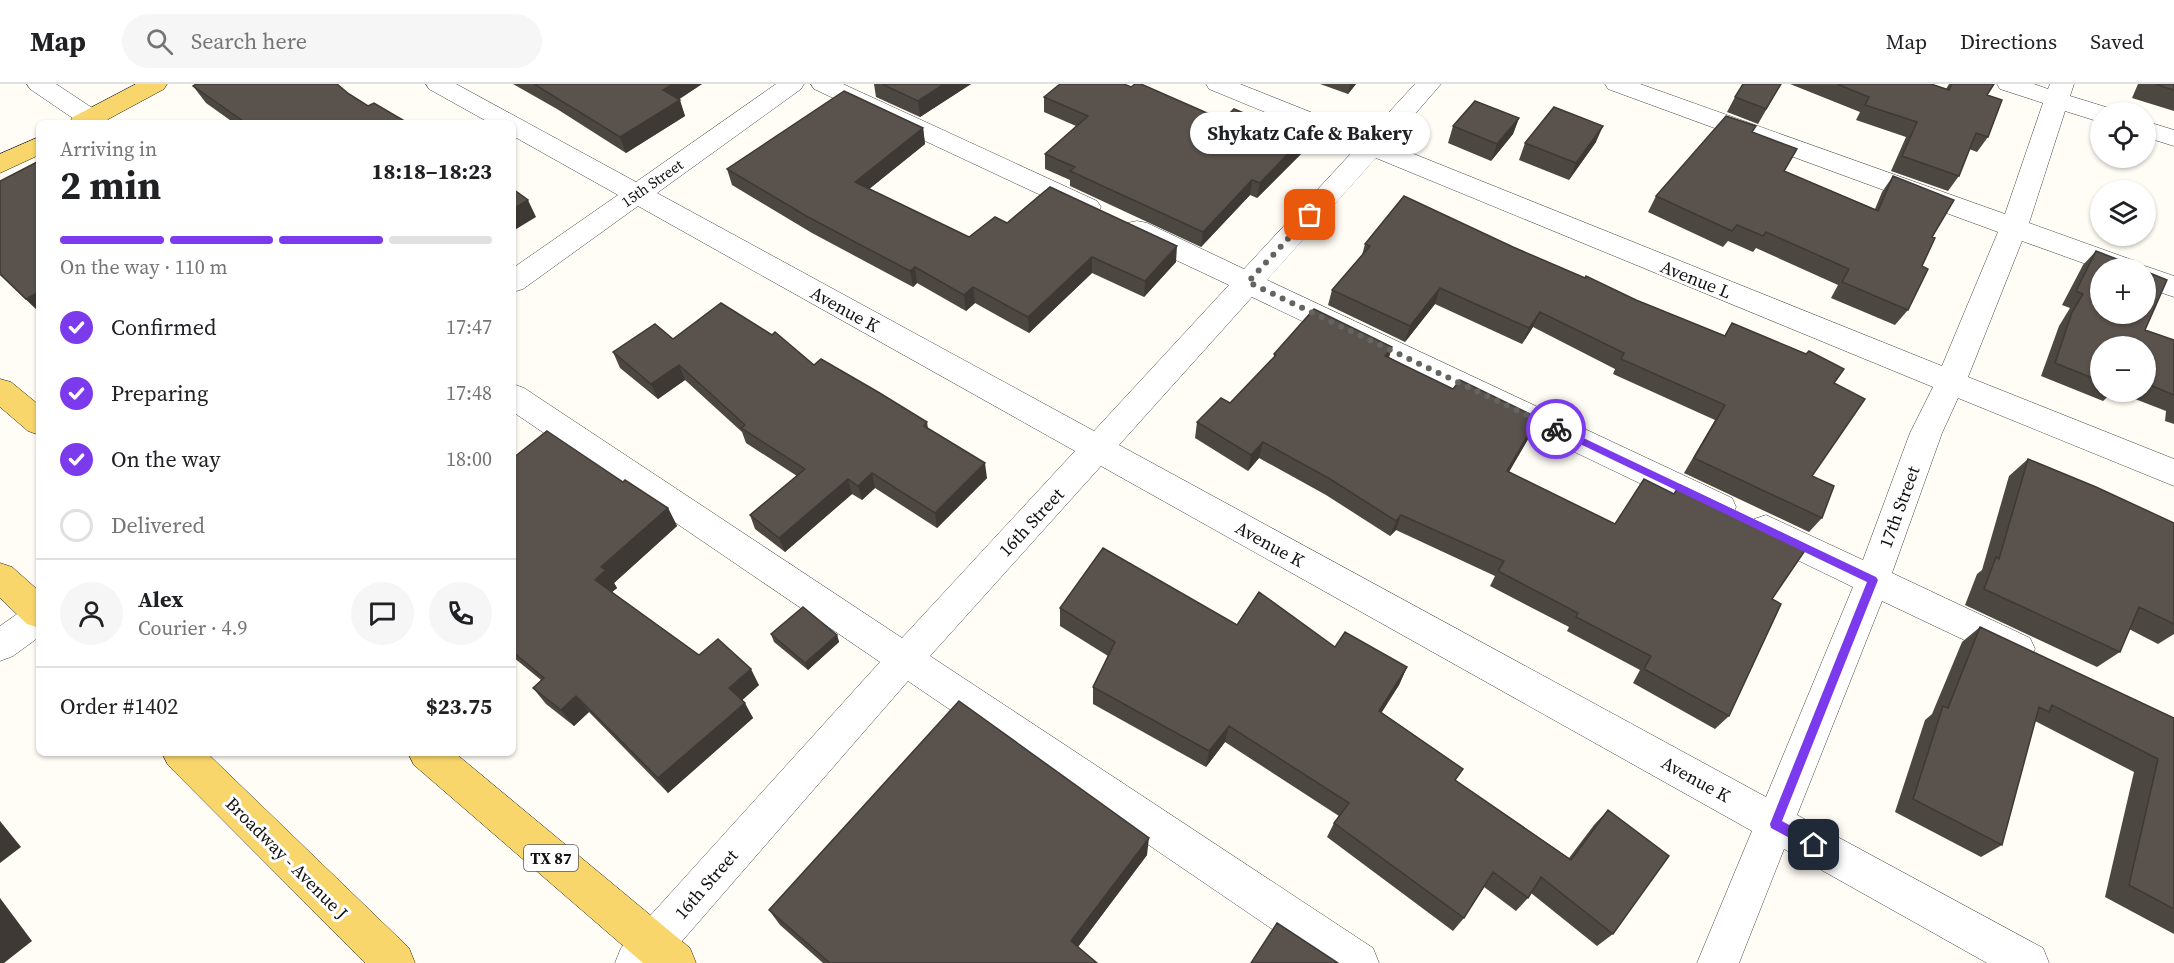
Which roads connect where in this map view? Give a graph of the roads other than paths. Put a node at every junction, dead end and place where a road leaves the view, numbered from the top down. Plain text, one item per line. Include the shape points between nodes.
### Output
1 (39, 84) edge
2 (155, 84) edge
3 (438, 84) edge
4 (792, 84) edge
5 (823, 84) edge
6 (1218, 84) edge
7 (1429, 84) edge
8 (1617, 84) edge
9 (2009, 84) edge
10 (2059, 92) edge
11 (2090, 109) edge
12 (87, 120) edge
13 (93, 120) edge
14 (504, 120) edge
15 (516, 127) edge
16 (2156, 132) edge
17 (2174, 138) edge
18 (36, 147) edge
19 (1372, 148) junction
20 (0, 165) edge
21 (636, 194) junction
22 (2014, 227) junction
23 (2098, 258) edge
24 (516, 280) edge
25 (2156, 280) edge
26 (1248, 282) junction
27 (2174, 287) edge
28 (1951, 381) junction
29 (0, 390) edge
30 (516, 398) edge
31 (36, 420) edge
32 (1098, 449) junction
33 (2174, 473) edge
34 (0, 576) edge
35 (1873, 580) junction
36 (36, 610) edge
37 (36, 620) edge
38 (0, 645) edge
39 (905, 659) junction
40 (2045, 662) edge
41 (184, 756) edge
42 (430, 756) edge
43 (1776, 824) junction
44 (655, 957) edge
45 (394, 963) edge
46 (1358, 963) edge
47 (1718, 963) edge
48 (2028, 963) edge

1 - 12 street
2 - 13 main road
3 - 14 street
4 - 21 street, 15th Street
5 - 26 street
6 - 19 street, Avenue L
7 - 19 street, 16th Street
8 - 22 street
9 - 10 street
10 - 11 street
10 - 22 street, 17th Street
15 - 21 street, Avenue K
16 - 17 street
18 - 20 main road
19 - 26 street, 16th Street
19 - 28 street, Avenue L
21 - 24 street, 15th Street
21 - 32 street, Avenue K
22 - 23 street
22 - 28 street, 17th Street
25 - 27 street
26 - 32 street, 16th Street
26 - 35 street
28 - 33 street, Avenue L
28 - 35 street, 17th Street via 1926,433
29 - 31 main road
30 - 39 street
32 - 39 street, 16th Street
32 - 43 street, Avenue K
34 - 36 main road
35 - 40 street
35 - 43 street, 17th Street
37 - 38 street
39 - 44 street, 16th Street
39 - 46 street
41 - 45 main road, Broadway - Avenue J
42 - 44 main road, TX 87
43 - 47 street, 17th Street
43 - 48 street, Avenue K

